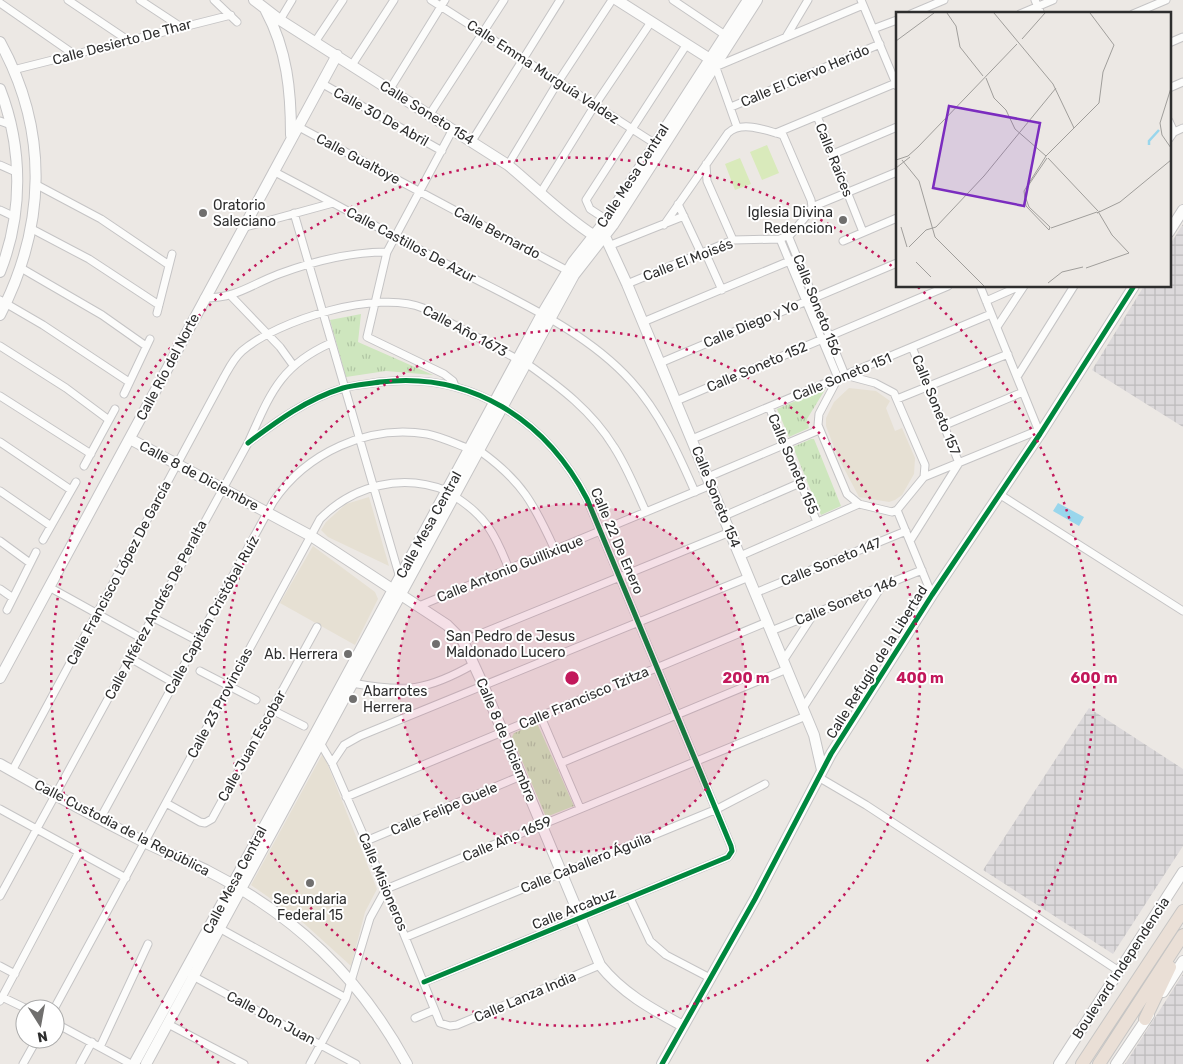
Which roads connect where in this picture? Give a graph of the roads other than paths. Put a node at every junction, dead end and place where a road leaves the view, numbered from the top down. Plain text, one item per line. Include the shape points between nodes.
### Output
1 (68, 0) edge
2 (140, 0) edge
3 (214, 0) edge
4 (254, 0) edge
5 (292, 0) edge
6 (342, 0) edge
7 (394, 0) edge
8 (431, 0) edge
9 (504, 0) edge
10 (560, 0) edge
11 (612, 0) edge
12 (617, 0) edge
13 (673, 0) edge
14 (748, 0) edge
15 (757, 0) edge
16 (808, 0) edge
17 (944, 0) edge
18 (1053, 0) edge
19 (1166, 0) edge
20 (862, 2) edge
21 (0, 3) edge
22 (443, 3) edge
23 (630, 3) edge
24 (1037, 3) edge
25 (266, 10) junction
26 (916, 12) edge
27 (1023, 12) edge
28 (1138, 12) edge
29 (231, 15) junction
30 (280, 20) junction
31 (896, 20) edge
32 (238, 22) dead end
33 (651, 22) junction
34 (181, 26) junction
35 (873, 30) junction
36 (483, 33) junction
37 (725, 35) junction
38 (786, 37) junction
39 (1183, 37) edge
40 (128, 41) junction
41 (0, 42) edge
42 (315, 42) junction
43 (1170, 43) edge
44 (687, 44) junction
45 (880, 44) junction
46 (75, 55) junction
47 (337, 55) junction
48 (523, 60) junction
49 (713, 64) junction
50 (352, 65) junction
51 (893, 68) edge
52 (13, 70) junction
53 (558, 82) junction
54 (1183, 82) edge
55 (321, 83) junction
56 (896, 85) edge
57 (1170, 88) edge
58 (0, 89) edge
59 (390, 89) junction
60 (595, 106) junction
61 (731, 107) junction
62 (430, 114) junction
63 (817, 116) junction
64 (0, 121) edge
65 (12, 125) junction
66 (297, 126) junction
67 (737, 127) junction
68 (896, 127) edge
69 (1183, 128) edge
70 (454, 129) junction
71 (631, 129) junction
72 (775, 133) junction
73 (1171, 135) edge
74 (292, 136) junction
75 (472, 141) junction
76 (654, 143) junction
77 (442, 151) junction
78 (832, 154) junction
79 (706, 164) junction
80 (0, 165) edge
81 (508, 166) junction
82 (273, 171) junction
83 (896, 172) edge
84 (18, 173) junction
85 (37, 185) junction
86 (420, 192) junction
87 (541, 192) junction
88 (848, 192) junction
89 (333, 202) junction
90 (678, 204) junction
91 (812, 207) junction
92 (0, 210) edge
93 (1183, 210) edge
94 (294, 213) junction
95 (684, 216) junction
96 (15, 217) junction
97 (896, 218) edge
98 (664, 225) junction
99 (245, 227) junction
100 (604, 228) junction
101 (32, 229) junction
102 (1170, 230) edge
103 (863, 232) junction
104 (788, 235) junction
105 (397, 237) junction
106 (780, 239) junction
107 (733, 240) junction
108 (843, 240) dead end
109 (611, 245) junction
110 (387, 252) junction
111 (703, 252) junction
112 (172, 254) dead end
113 (3, 256) edge
114 (797, 258) junction
115 (789, 261) junction
116 (896, 263) edge
117 (308, 264) junction
118 (169, 265) junction
119 (21, 268) junction
120 (0, 272) edge
121 (571, 273) junction
122 (628, 284) junction
123 (943, 288) edge
124 (981, 288) edge
125 (1017, 288) edge
126 (1021, 288) edge
127 (1073, 288) edge
128 (1133, 288) edge
129 (722, 290) junction
130 (231, 296) junction
131 (813, 297) junction
132 (204, 298) junction
133 (806, 300) junction
134 (986, 300) junction
135 (3, 302) edge
136 (375, 303) junction
137 (159, 304) junction
138 (322, 313) junction
139 (157, 314) dead end
140 (991, 314) junction
141 (0, 315) edge
142 (545, 317) junction
143 (644, 322) junction
144 (997, 327) junction
145 (268, 334) junction
146 (826, 338) junction
147 (331, 343) junction
148 (0, 346) edge
149 (912, 347) junction
150 (1008, 354) junction
151 (522, 361) junction
152 (660, 362) junction
153 (293, 365) junction
154 (842, 376) junction
155 (1017, 377) junction
156 (858, 378) junction
157 (129, 382) junction
158 (928, 385) junction
159 (455, 386) junction
160 (344, 388) junction
161 (834, 388) junction
162 (1023, 392) junction
163 (124, 394) dead end
164 (0, 396) edge
165 (897, 399) junction
166 (676, 401) junction
167 (498, 405) junction
168 (769, 406) junction
169 (115, 409) dead end
170 (109, 420) junction
171 (945, 425) junction
172 (819, 430) junction
173 (1039, 432) junction
174 (358, 438) junction
175 (130, 439) junction
176 (692, 439) junction
177 (0, 442) edge
178 (248, 443) junction
179 (785, 445) junction
180 (475, 450) junction
181 (91, 454) junction
182 (960, 463) junction
183 (177, 464) junction
184 (84, 466) dead end
185 (924, 477) junction
186 (709, 481) junction
187 (76, 482) dead end
188 (800, 483) junction
189 (372, 487) junction
190 (222, 488) junction
191 (71, 490) junction
192 (0, 491) edge
193 (695, 492) junction
194 (451, 493) junction
195 (999, 494) junction
196 (859, 504) junction
197 (897, 510) junction
198 (646, 512) junction
199 (268, 513) junction
200 (724, 516) junction
201 (817, 522) junction
202 (51, 526) junction
203 (601, 531) junction
204 (906, 531) junction
205 (730, 532) junction
206 (311, 536) junction
207 (43, 540) dead end
208 (0, 541) edge
209 (910, 541) junction
210 (555, 550) junction
211 (36, 552) dead end
212 (740, 556) junction
213 (30, 563) junction
214 (509, 569) junction
215 (922, 570) junction
216 (620, 576) junction
217 (749, 577) junction
218 (400, 578) junction
219 (881, 587) junction
220 (49, 588) junction
221 (0, 589) edge
222 (398, 591) junction
223 (755, 593) junction
224 (932, 595) junction
225 (13, 598) junction
226 (419, 606) junction
227 (7, 610) dead end
228 (1183, 611) edge
229 (97, 614) junction
230 (813, 615) junction
231 (152, 617) junction
232 (640, 623) junction
233 (317, 627) dead end
234 (769, 627) junction
235 (141, 638) junction
236 (198, 641) junction
237 (463, 641) junction
238 (130, 658) junction
239 (474, 664) junction
240 (785, 665) junction
241 (658, 667) junction
242 (200, 671) dead end
243 (0, 678) edge
244 (174, 683) junction
245 (352, 683) junction
246 (229, 686) junction
247 (484, 687) junction
248 (256, 700) dead end
249 (272, 710) junction
250 (804, 712) junction
251 (677, 714) junction
252 (541, 717) junction
253 (304, 726) dead end
254 (503, 732) junction
255 (318, 739) junction
256 (697, 761) junction
257 (332, 763) junction
258 (561, 763) junction
259 (0, 764) edge
260 (12, 771) junction
261 (821, 774) junction
262 (521, 776) junction
263 (765, 784) dead end
264 (56, 796) junction
265 (346, 797) junction
266 (166, 804) junction
267 (580, 808) junction
268 (0, 809) edge
269 (717, 809) junction
270 (100, 819) junction
271 (541, 824) junction
272 (36, 829) junction
273 (145, 842) junction
274 (366, 842) junction
275 (79, 852) junction
276 (731, 854) joint
277 (1183, 872) edge
278 (561, 873) junction
279 (126, 878) junction
280 (236, 887) junction
281 (386, 889) junction
282 (0, 896) edge
283 (630, 898) junction
284 (1183, 911) edge
285 (580, 918) junction
286 (219, 928) junction
287 (1183, 935) edge
288 (406, 937) junction
289 (1183, 940) edge
290 (148, 944) dead end
291 (1183, 960) edge
292 (600, 965) junction
293 (0, 966) edge
294 (1119, 970) junction
295 (15, 974) junction
296 (189, 974) junction
297 (710, 978) junction
298 (353, 982) junction
299 (424, 982) junction
300 (346, 998) junction
301 (1, 999) edge
302 (59, 999) edge
303 (15, 1004) edge
304 (434, 1010) junction
305 (414, 1018) dead end
306 (1146, 1019) junction
307 (168, 1024) junction
308 (450, 1026) joint
309 (683, 1026) junction
310 (65, 1028) edge
311 (92, 1042) junction
312 (320, 1044) junction
313 (100, 1047) junction
314 (32, 1049) edge
315 (24, 1064) edge
316 (80, 1064) edge
317 (132, 1064) edge
318 (146, 1064) edge
319 (244, 1064) edge
320 (310, 1064) edge
321 (356, 1064) edge
322 (407, 1064) edge
323 (662, 1064) edge
324 (1059, 1064) edge
325 (1082, 1064) edge
326 (1099, 1064) edge
327 (1116, 1064) edge

1 - 40 street
2 - 34 street
3 - 29 street
4 - 25 street, Calle Soneto 154
5 - 30 street
6 - 42 street
7 - 50 street
8 - 22 street, Calle Emma Murguía Valdez
9 - 36 street
10 - 48 street
11 - 53 street
12 - 23 street
13 - 37 street
14 - 37 street, Calle Mesa Central
15 - 49 street, Calle Mesa Central
16 - 38 street
17 - 26 street
18 - 24 street
19 - 28 street
20 - 35 street
20 - 38 street
21 - 46 street
22 - 36 street, Calle Emma Murguía Valdez
22 - 59 street
23 - 33 street
24 - 27 street
25 - 30 street, Calle Soneto 154
25 - 74 street via 287,66
29 - 32 street
29 - 34 street, Calle Desierto De Thar
30 - 42 street, Calle Soneto 154
31 - 35 street
33 - 44 street
33 - 60 street
34 - 40 street, Calle Desierto De Thar
35 - 45 street
36 - 48 street, Calle Emma Murguía Valdez
36 - 62 street
37 - 49 street, Calle Mesa Central
38 - 49 street
39 - 43 street
40 - 46 street, Calle Desierto De Thar
41 - 52 street
42 - 47 street, Calle Soneto 154
44 - 49 street
44 - 71 street
45 - 51 street
45 - 61 street, Calle El Ciervo Herido
46 - 52 street, Calle Desierto De Thar
47 - 50 street, Calle Soneto 154
47 - 55 street, Calle Río del Norte
48 - 53 street, Calle Emma Murguía Valdez
48 - 75 street
49 - 61 street
49 - 76 street, Calle Mesa Central
49 - 100 street, Calle Mesa Central
50 - 59 street, Calle Soneto 154
51 - 56 street
52 - 85 street via 30,122
53 - 60 street, Calle Emma Murguía Valdez
53 - 81 street
54 - 57 street
55 - 66 street, Calle Río del Norte
55 - 77 street, Calle 30 De Abril
56 - 63 street
58 - 65 street
59 - 62 street, Calle Soneto 154
60 - 71 street, Calle Emma Murguía Valdez
60 - 87 street
61 - 67 street
62 - 70 street, Calle Soneto 154
63 - 72 street
63 - 78 street, Calle Raíces
64 - 65 street
65 - 84 street
66 - 74 street, Calle Río del Norte
66 - 86 street, Calle Gualtoye
67 - 72 street
67 - 79 street via 728,132
68 - 78 street
69 - 73 street
70 - 75 street, Calle Soneto 154
70 - 77 street
71 - 76 street, Calle Emma Murguía Valdez
71 - 100 street via 586,200
72 - 91 street via 784,135
74 - 82 street, Calle Río del Norte
75 - 81 street, Calle Soneto 154
76 - 100 street, Calle Mesa Central
77 - 86 street
78 - 88 street, Calle Raíces
79 - 90 street
79 - 107 street via 707,181
80 - 84 street
81 - 87 street, Calle Soneto 154
82 - 89 street, Calle Castillos De Azur
82 - 99 street, Calle Río del Norte
83 - 88 street
84 - 96 street
85 - 101 street
85 - 118 street via 101,220
86 - 105 street
86 - 121 street, Calle Bernardo
87 - 100 street, Calle Soneto 154 via 563,214
88 - 91 street
88 - 103 street, Calle Raíces
89 - 94 street
89 - 105 street, Calle Castillos De Azur
90 - 95 street
90 - 98 street
91 - 104 street
92 - 96 street
93 - 102 street
94 - 99 street
94 - 117 street
95 - 98 street
95 - 111 street
96 - 113 street
97 - 103 street
98 - 109 street
99 - 132 street, Calle Río del Norte
100 - 109 street, Calle Soneto 154
100 - 121 street, Calle Mesa Central
101 - 119 street
101 - 137 street
103 - 108 street
104 - 106 street
104 - 114 street, Calle Soneto 156
105 - 110 street
105 - 142 street, Calle Castillos De Azur
106 - 107 street, Calle El Moisés
106 - 115 street, Calle Soneto 156
107 - 111 street, Calle El Moisés
109 - 122 street, Calle Soneto 154
110 - 117 street, Calle Río del Norte via 348,255
110 - 136 street
111 - 122 street, Calle El Moisés
111 - 129 street
112 - 118 street
113 - 120 street
114 - 115 street
114 - 131 street, Calle Soneto 156
115 - 129 street
115 - 133 street, Calle Soneto 156
116 - 131 street, Calle Diego y Yo
117 - 130 street, Calle Río del Norte
117 - 138 street
118 - 137 street
119 - 135 street
119 - 157 street via 148,343
121 - 142 street, Calle Mesa Central
122 - 143 street, Calle Soneto 154
123 - 146 street, Calle Soneto 152
124 - 134 street
125 - 134 street
126 - 144 street
127 - 155 street
128 - 173 street, Calle Refugio de la Libertad
129 - 143 street
130 - 132 street, Calle Río del Norte
130 - 145 street
131 - 133 street, Calle Diego y Yo
131 - 146 street, Calle Soneto 156
132 - 175 street, Calle Río del Norte
133 - 146 street, Calle Soneto 156
133 - 152 street, Calle Diego y Yo
134 - 140 street
135 - 141 street
135 - 157 street
136 - 138 street, Calle Año 1673
136 - 151 street, Calle Año 1673 via 413,304
136 - 159 street, Calle 22 De Enero via 367,337 444,374
137 - 139 street
138 - 145 street, Calle Año 1673
138 - 147 street
140 - 144 street
140 - 149 street, Calle Soneto 151
142 - 151 street, Calle Mesa Central
142 - 193 street, Calle Castillos De Azur via 605,357 632,382 675,449
143 - 152 street, Calle Soneto 154
144 - 150 street
145 - 153 street
145 - 183 street, Calle Francisco López De García via 240,353 232,364
146 - 154 street, Calle Soneto 156
146 - 166 street, Calle Soneto 152
147 - 153 street, Calle Alférez Andrés De Peralta
147 - 160 street
148 - 170 street
149 - 154 street, Calle Soneto 151
149 - 158 street, Calle Soneto 157
150 - 155 street
150 - 158 street
151 - 167 street, Calle Mesa Central
151 - 198 street, Calle Año 1673 via 560,388 595,420 625,466
152 - 166 street, Calle Soneto 154
153 - 178 street, Calle Alférez Andrés De Peralta via 269,397
154 - 156 street
154 - 161 street
154 - 168 street, Calle Soneto 151
155 - 162 street
156 - 161 street
156 - 165 street via 887,388
157 - 163 street
158 - 165 street
158 - 171 street, Calle Soneto 157
159 - 160 street, Calle 22 De Enero via 408,381
159 - 167 street, Calle 22 De Enero
160 - 174 street
160 - 178 street, Calle 22 De Enero via 306,403
161 - 172 street via 819,414
162 - 171 street
162 - 173 street
164 - 181 street
165 - 185 street via 925,465
166 - 176 street, Calle Soneto 154
167 - 180 street, Calle Mesa Central
167 - 203 street, Calle 22 De Enero via 534,429 567,464
168 - 176 street, Calle Soneto 151
168 - 179 street, Calle Soneto 155
169 - 170 street
170 - 181 street
171 - 182 street, Calle Soneto 157
172 - 179 street, Calle Antonio Guillixique
172 - 196 street via 847,494
173 - 182 street
173 - 195 street, Calle Refugio de la Libertad
174 - 180 street, Calle Capitán Cristóbal Ruíz via 387,433 424,434
174 - 189 street
174 - 199 street, Calle Capitán Cristóbal Ruíz via 300,471 280,491
175 - 183 street, Calle 8 de Diciembre
175 - 220 street, Calle Río del Norte
176 - 186 street, Calle Soneto 154
177 - 191 street
178 - 190 street, Calle Alférez Andrés De Peralta
179 - 186 street, Calle Antonio Guillixique
179 - 188 street, Calle Soneto 155
180 - 194 street, Calle Mesa Central
180 - 210 street, Calle Capitán Cristóbal Ruíz via 509,472 533,504
181 - 184 street
182 - 185 street
182 - 209 street
183 - 190 street, Calle 8 de Diciembre
183 - 229 street, Calle Francisco López De García
185 - 197 street
186 - 193 street, Calle Antonio Guillixique
186 - 200 street, Calle Soneto 154
187 - 191 street
188 - 200 street
188 - 201 street, Calle Soneto 155
189 - 194 street, Calle 23 Provincias via 405,482 433,486
189 - 206 street, Calle 23 Provincias via 338,504 320,519
189 - 218 street
190 - 199 street, Calle 8 de Diciembre
190 - 231 street, Calle Alférez Andrés De Peralta
191 - 202 street
192 - 202 street
193 - 198 street, Calle Antonio Guillixique
194 - 214 street, Calle 23 Provincias via 484,519 499,542
194 - 218 street, Calle Mesa Central
194 - 222 street, Calle Mesa Central
195 - 224 street, Calle Refugio de la Libertad
195 - 228 street
196 - 197 street via 892,512
196 - 201 street
197 - 204 street
198 - 203 street, Calle Antonio Guillixique
199 - 206 street, Calle 8 de Diciembre
199 - 236 street, Calle Capitán Cristóbal Ruíz
200 - 205 street, Calle Soneto 154
201 - 212 street
202 - 207 street
203 - 210 street, Calle Antonio Guillixique
203 - 216 street, Calle 22 De Enero
204 - 209 street
204 - 223 street, Calle Soneto 147
205 - 212 street, Calle Soneto 154
205 - 216 street
206 - 222 street, Calle 8 de Diciembre
206 - 246 street, Calle 23 Provincias
208 - 213 street
209 - 215 street
210 - 214 street, Calle Antonio Guillixique
211 - 213 street
212 - 217 street, Calle Soneto 154
213 - 225 street
214 - 226 street, Calle Antonio Guillixique
215 - 219 street, Calle Soneto 146
215 - 224 street
216 - 232 street, Calle 22 De Enero
216 - 237 street
217 - 223 street, Calle Soneto 154
217 - 232 street
218 - 222 street, Calle Mesa Central
219 - 230 street, Calle Soneto 146
219 - 250 street
220 - 229 street
220 - 243 street, Calle Río del Norte
221 - 225 street
222 - 226 street, Calle 8 de Diciembre
222 - 245 street, Calle Mesa Central
222 - 255 street, Calle Mesa Central
223 - 234 street, Calle Soneto 154
224 - 261 street, Calle Refugio de la Libertad
225 - 227 street
226 - 237 street, Calle 8 de Diciembre via 447,625
229 - 235 street
229 - 260 street, Calle Francisco López De García
230 - 234 street, Calle Soneto 146
230 - 240 street
231 - 235 street, Calle Alférez Andrés De Peralta
231 - 236 street
232 - 241 street, Calle 22 De Enero
232 - 247 street
233 - 249 street, Calle Juan Escobar
234 - 240 street, Calle Soneto 154
234 - 241 street, Calle Francisco Tzitza
235 - 238 street, Calle Alférez Andrés De Peralta
236 - 244 street, Calle Capitán Cristóbal Ruíz
237 - 239 street, Calle 8 de Diciembre
238 - 244 street
238 - 264 street, Calle Alférez Andrés De Peralta
239 - 245 street via 445,680 419,688 390,689
239 - 247 street, Calle 8 de Diciembre
240 - 250 street, Calle Soneto 154
240 - 251 street
241 - 251 street, Calle 22 De Enero
241 - 252 street, Calle Francisco Tzitza
242 - 246 street
244 - 270 street, Calle Capitán Cristóbal Ruíz
245 - 255 street, Calle Mesa Central
246 - 248 street
246 - 266 street, Calle 23 Provincias
247 - 254 street, Calle 8 de Diciembre
247 - 257 street via 351,740 338,750
249 - 253 street
249 - 266 street, Calle Juan Escobar via 208,822 200,822
250 - 256 street, Calle Año 1659
250 - 261 street, Calle Soneto 154 via 820,752
251 - 256 street, Calle 22 De Enero
251 - 258 street
252 - 254 street, Calle Francisco Tzitza
252 - 258 street
254 - 262 street, Calle 8 de Diciembre
254 - 265 street, Calle Francisco Tzitza
255 - 257 street, Calle Misioneros
255 - 280 street, Calle Mesa Central
256 - 267 street, Calle Año 1659
256 - 269 street, Calle 22 De Enero
257 - 265 street, Calle Misioneros
258 - 267 street
259 - 260 street, Calle Custodia de la República
260 - 264 street, Calle Custodia de la República
261 - 294 street
261 - 297 street, Calle Refugio de la Libertad
262 - 271 street, Calle 8 de Diciembre
262 - 274 street, Calle Felipe Guele
263 - 269 street, Calle Caballero Águila
264 - 270 street, Calle Custodia de la República
264 - 272 street, Calle Alférez Andrés De Peralta
265 - 274 street, Calle Misioneros
266 - 273 street, Calle 23 Provincias
267 - 271 street, Calle Año 1659
268 - 272 street
269 - 276 street, Calle 22 De Enero
269 - 278 street, Calle Caballero Águila
270 - 273 street, Calle Custodia de la República
271 - 278 street, Calle 8 de Diciembre
271 - 281 street, Calle Año 1659
272 - 275 street
272 - 282 street, Calle Alférez Andrés De Peralta
273 - 279 street, Calle 23 Provincias
273 - 280 street, Calle Custodia de la República
274 - 281 street, Calle Misioneros
275 - 279 street
275 - 295 street
276 - 283 street, Calle Arcabuz
277 - 294 street, Boulevard Independencia
278 - 285 street, Calle 8 de Diciembre
278 - 288 street, Calle Caballero Águila
279 - 302 street, Calle 23 Provincias
280 - 286 street, Calle Mesa Central
280 - 296 street, Calle Mesa Central
280 - 298 street, Calle Custodia de la República via 285,918
281 - 288 street, Calle Misioneros
281 - 298 street via 370,918
283 - 285 street, Calle Arcabuz
283 - 297 street via 641,927 654,945 666,955
284 - 325 highway
285 - 292 street, Calle 8 de Diciembre
285 - 299 street, Calle Arcabuz
286 - 296 street, Calle Mesa Central
286 - 300 street
287 - 326 highway
288 - 299 street, Calle Misioneros
289 - 306 highway
290 - 313 street
291 - 306 street
292 - 308 street, Calle Lanza India via 457,1026
292 - 309 street, Calle 8 de Diciembre via 633,998
293 - 295 street
294 - 324 street, Boulevard Independencia
295 - 301 street
296 - 307 street, Calle Mesa Central
296 - 312 street, Calle Don Juan
296 - 317 street, Calle Mesa Central
297 - 309 street, Calle Refugio de la Libertad
298 - 300 street
298 - 322 street, Calle Custodia de la República
299 - 304 street, Calle Misioneros
300 - 312 street
301 - 303 street
304 - 305 street
304 - 308 street, Calle Misioneros via 440,1023
306 - 327 street
307 - 318 street, Calle Mesa Central
307 - 319 street
309 - 323 street, Calle Refugio de la Libertad
310 - 311 street
311 - 313 street
311 - 316 street
312 - 320 street
312 - 321 street, Calle Don Juan
313 - 317 street
314 - 315 street

